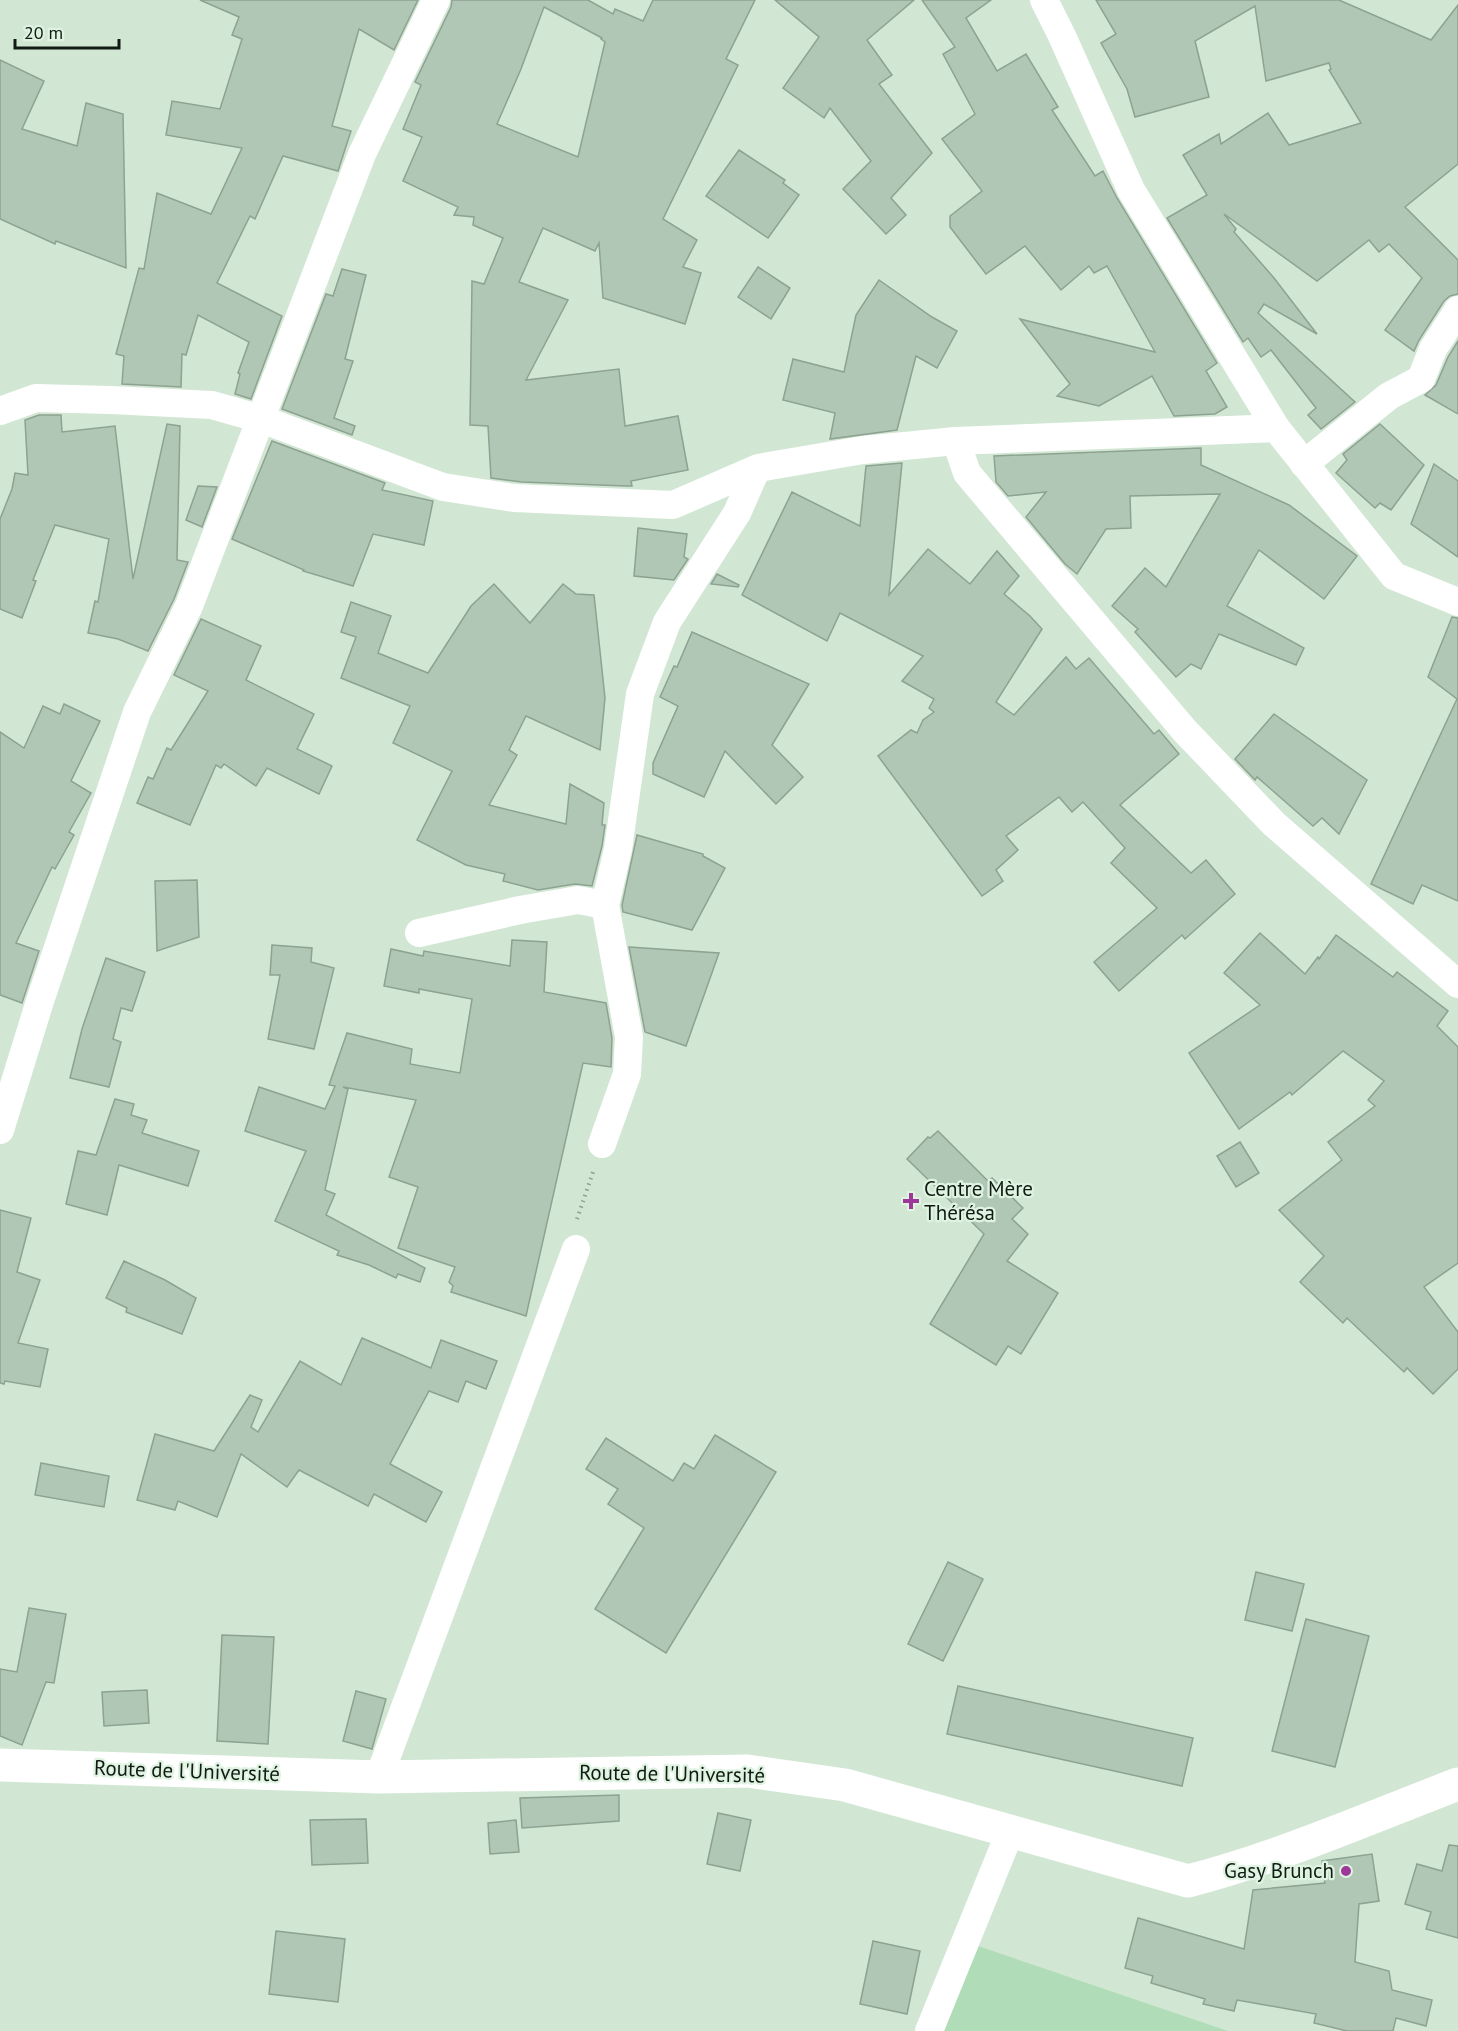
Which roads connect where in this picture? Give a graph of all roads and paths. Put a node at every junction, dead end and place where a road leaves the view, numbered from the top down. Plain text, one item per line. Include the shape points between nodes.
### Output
1 (436, 0) edge
2 (1044, 0) edge
3 (1458, 310) edge
4 (0, 411) edge
5 (261, 419) junction
6 (1276, 428) junction
7 (956, 441) junction
8 (1304, 464) junction
9 (756, 470) junction
10 (1458, 602) edge
11 (605, 905) junction
12 (419, 933) dead end
13 (1458, 984) edge
14 (0, 1130) edge
15 (602, 1144) joint
16 (576, 1249) joint
17 (0, 1765) edge
18 (379, 1777) junction
19 (1458, 1784) edge
20 (1010, 1832) junction
21 (929, 2031) edge

1 - 5 street via 362,154
2 - 6 street via 1131,190
3 - 8 street via 1433,349 1421,379 1389,396
4 - 5 street via 36,398 111,400 212,405
5 - 9 street via 443,487 514,498 673,505
5 - 14 street via 189,606 137,712
6 - 7 street
6 - 8 street
7 - 9 street via 863,450
7 - 13 street via 967,473 1185,731 1274,824
8 - 10 street via 1394,576
9 - 11 street via 737,513 667,622 640,694 618,849
11 - 12 street via 578,900
11 - 15 street via 629,1037 627,1074
15 - 16 path via 574,1227
16 - 18 street
17 - 18 street, Route de l'Université
18 - 20 street, Route de l'Université via 747,1771 845,1785
19 - 20 street, Route de l'Université via 1278,1854 1188,1881
20 - 21 street

